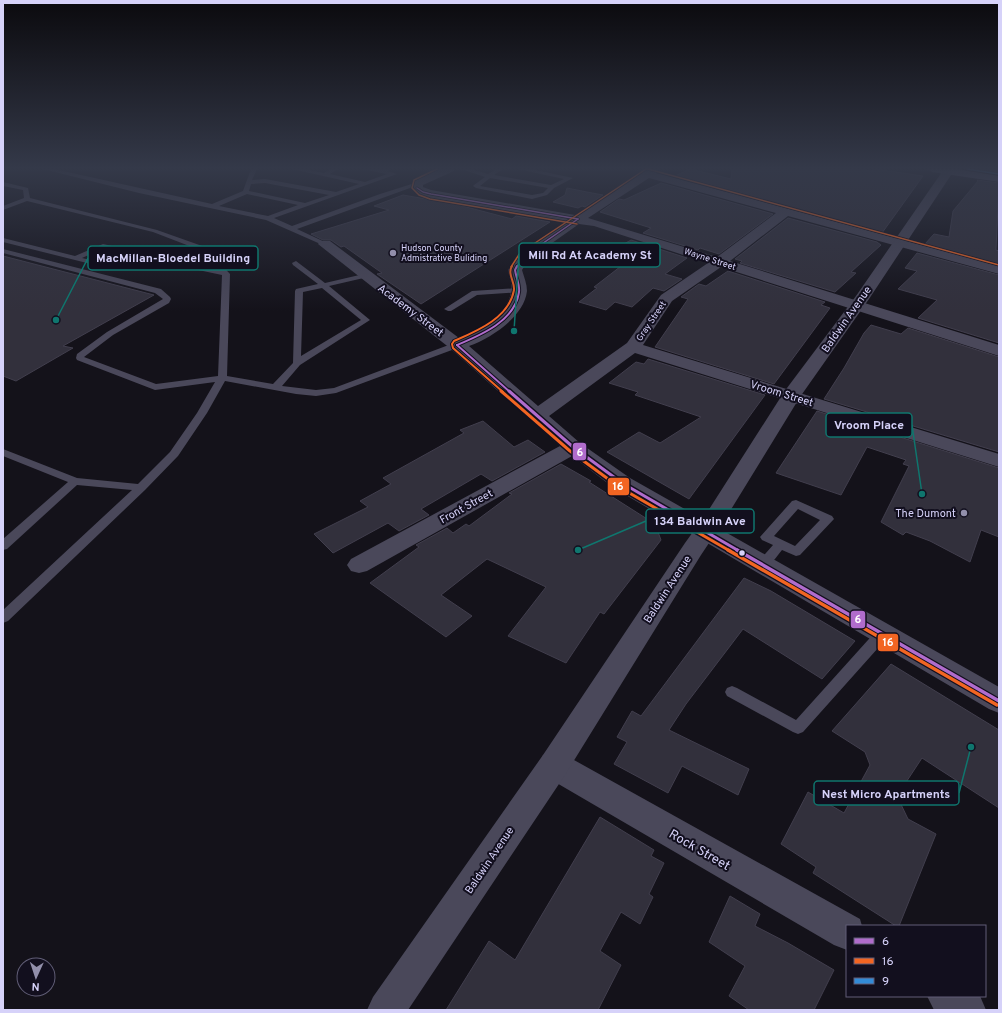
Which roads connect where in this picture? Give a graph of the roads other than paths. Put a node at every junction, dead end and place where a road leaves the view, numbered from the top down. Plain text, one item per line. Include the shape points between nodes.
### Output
1 (97, 216) edge
2 (259, 216) edge
3 (273, 216) edge
4 (325, 216) edge
5 (562, 216) edge
6 (582, 216) edge
7 (780, 216) edge
8 (802, 216) edge
9 (917, 216) edge
10 (268, 218) junction
11 (578, 219) junction
12 (291, 229) junction
13 (3, 240) edge
14 (899, 243) junction
15 (325, 244) joint
16 (203, 248) junction
17 (3, 251) edge
18 (76, 258) junction
19 (719, 262) junction
20 (296, 263) dead end
21 (999, 270) edge
22 (362, 273) junction
23 (226, 274) junction
24 (322, 284) junction
25 (519, 290) junction
26 (857, 306) junction
27 (448, 309) dead end
28 (457, 345) junction
29 (634, 347) junction
30 (999, 351) edge
31 (297, 363) junction
32 (222, 378) junction
33 (275, 388) junction
34 (791, 396) junction
35 (537, 416) junction
36 (572, 447) junction
37 (3, 452) edge
38 (999, 461) edge
39 (76, 482) junction
40 (141, 488) junction
41 (705, 532) junction
42 (781, 544) junction
43 (3, 546) edge
44 (358, 565) dead end
45 (762, 565) junction
46 (3, 618) edge
47 (882, 634) junction
48 (732, 692) dead end
49 (999, 701) edge
50 (554, 765) junction
51 (846, 931) edge
52 (948, 997) edge
53 (386, 1010) edge
54 (967, 1010) edge

1 - 16 lane via 155,231
2 - 10 lane
3 - 10 lane
4 - 12 lane
5 - 11 street, Wayne Street
6 - 11 street
7 - 19 street, Gray Street
8 - 14 street
9 - 14 street, Baldwin Avenue
10 - 12 lane
11 - 19 street, Wayne Street
11 - 25 street via 523,257 514,270
12 - 15 lane
13 - 18 lane
14 - 21 street
14 - 26 street, Baldwin Avenue
15 - 22 street, Academy Street
16 - 18 lane via 130,252 103,246
16 - 23 lane
17 - 32 lane via 158,291 167,299 89,348 80,358 155,387
18 - 23 lane via 103,265 184,265
19 - 26 street, Wayne Street
19 - 29 street, Gray Street via 666,298
20 - 24 lane
22 - 24 lane via 335,284
22 - 28 street, Academy Street
23 - 32 lane
24 - 31 lane via 299,291
24 - 31 lane via 366,320
25 - 27 lane via 475,293
25 - 28 street via 513,308 471,340
26 - 30 street, Wayne Street
26 - 34 street, Baldwin Avenue
28 - 33 lane via 336,390 316,393
28 - 35 street, Academy Street
29 - 34 street, Vroom Street
29 - 35 street, Gray Street
31 - 33 lane
32 - 33 lane
32 - 40 lane via 174,454
34 - 38 street, Vroom Street
34 - 41 street, Baldwin Avenue
35 - 36 street, Academy Street
36 - 41 street, Academy Street via 622,483
36 - 44 street, Front Street
37 - 39 lane
39 - 40 lane
39 - 43 lane
40 - 46 lane
41 - 45 street, Academy Street
41 - 50 street, Baldwin Avenue
42 - 42 lane via 796,552 828,519 796,504 766,536
42 - 45 lane
45 - 47 street, Academy Street
47 - 48 lane via 798,728
47 - 49 street, Academy Street
50 - 51 street, Rock Street
50 - 53 street, Baldwin Avenue
52 - 54 street

